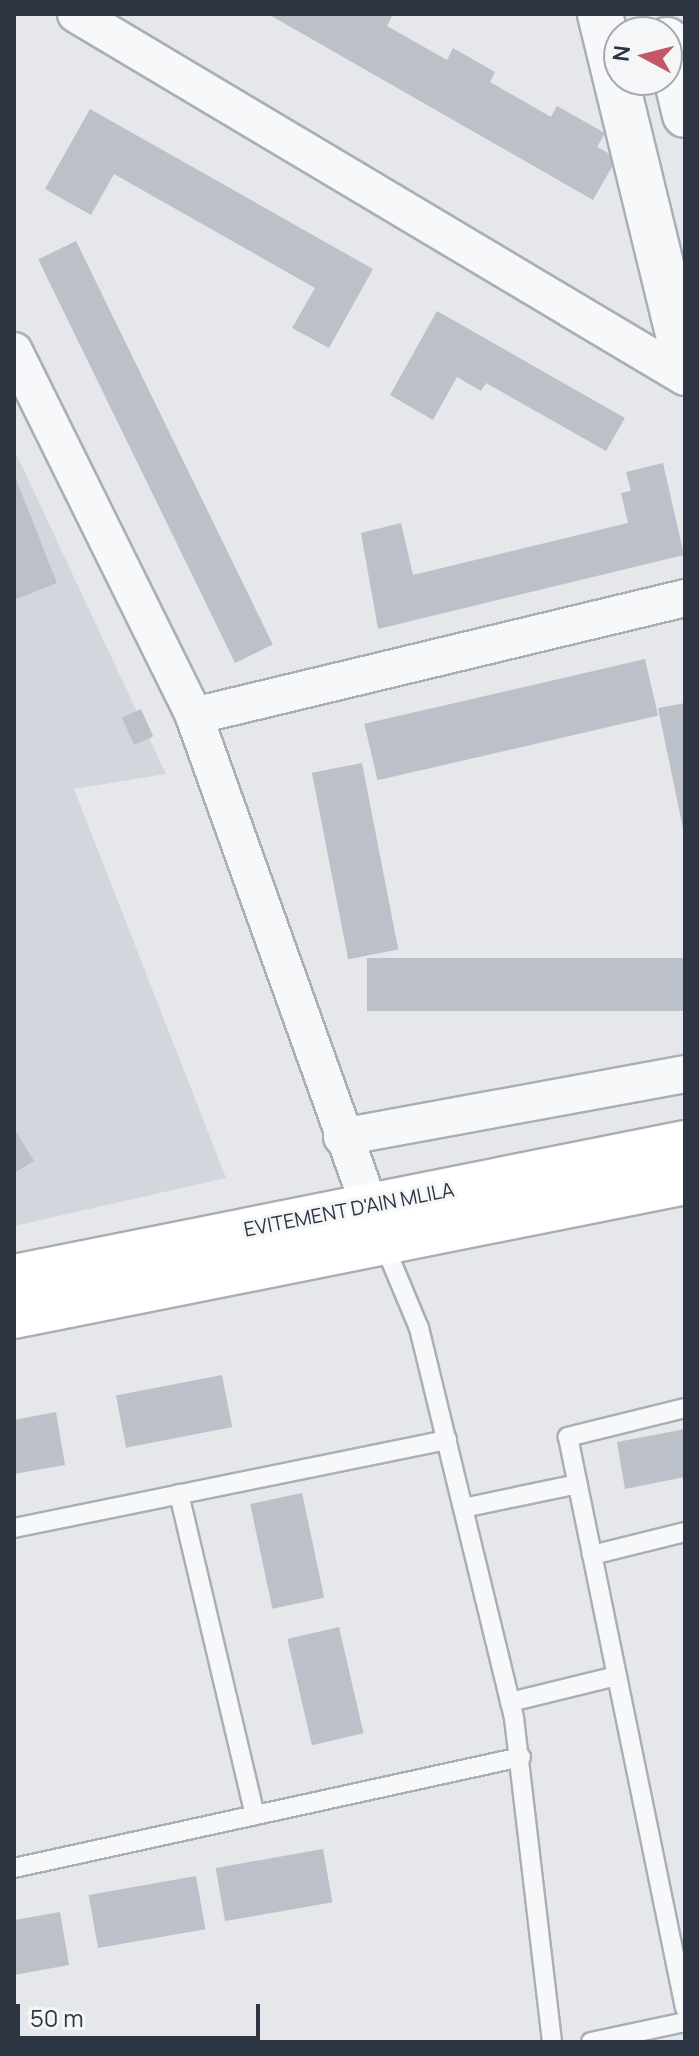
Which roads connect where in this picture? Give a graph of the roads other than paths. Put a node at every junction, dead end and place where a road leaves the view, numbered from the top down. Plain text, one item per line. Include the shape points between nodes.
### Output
1 (76, 14) edge
2 (600, 14) edge
3 (14, 351) edge
4 (685, 362) edge
5 (685, 377) edge
6 (685, 598) edge
7 (194, 716) junction
8 (685, 1074) edge
9 (342, 1137) junction
10 (685, 1143) edge
11 (685, 1182) edge
12 (374, 1222) junction
13 (14, 1277) edge
14 (14, 1316) edge
15 (685, 1408) edge
16 (447, 1440) junction
17 (578, 1484) junction
18 (179, 1494) junction
19 (463, 1508) junction
20 (14, 1528) edge
21 (685, 1532) edge
22 (592, 1555) junction
23 (617, 1676) junction
24 (510, 1702) junction
25 (521, 1757) junction
26 (255, 1815) junction
27 (14, 1868) edge
28 (685, 2008) edge
29 (685, 2022) edge
30 (552, 2042) edge
31 (591, 2042) edge

1 - 5 street
2 - 4 street
3 - 7 street
6 - 7 street
7 - 9 street
8 - 9 street
9 - 12 street
10 - 12 highway, EVITEMENT D'AIN MLILA
11 - 12 highway, EVITEMENT D'AIN MLILA
12 - 13 highway, EVITEMENT D'AIN MLILA
12 - 14 highway, EVITEMENT D'AIN MLILA
12 - 16 lane via 419,1328
15 - 17 lane via 568,1437
16 - 18 lane
16 - 19 lane
17 - 19 lane
17 - 22 lane
18 - 20 lane
18 - 26 lane
19 - 24 lane
21 - 22 lane
22 - 23 lane
23 - 24 lane
23 - 28 lane
24 - 25 lane
25 - 26 lane
25 - 30 lane
26 - 27 lane
29 - 31 lane

